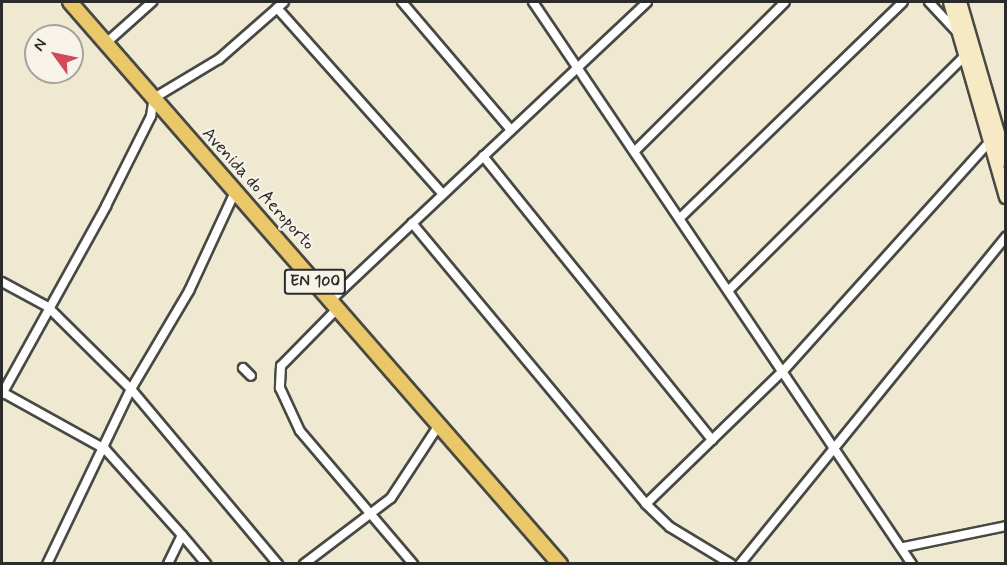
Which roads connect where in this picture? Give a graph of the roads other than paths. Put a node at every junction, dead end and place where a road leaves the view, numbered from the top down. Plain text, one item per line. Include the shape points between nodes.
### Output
1 (70, 2) edge
2 (152, 2) edge
3 (402, 2) edge
4 (533, 2) edge
5 (647, 2) edge
6 (785, 2) edge
7 (903, 2) edge
8 (929, 2) edge
9 (951, 2) edge
10 (960, 2) edge
11 (280, 5) edge
12 (960, 35) junction
13 (106, 43) junction
14 (966, 55) junction
15 (578, 66) junction
16 (154, 98) junction
17 (511, 130) junction
18 (990, 141) junction
19 (634, 151) junction
20 (483, 156) junction
21 (1005, 160) edge
22 (236, 192) junction
23 (443, 194) junction
24 (1005, 196) edge
25 (680, 218) junction
26 (412, 223) junction
27 (1005, 237) edge
28 (2, 282) edge
29 (730, 289) junction
30 (335, 304) junction
31 (48, 308) junction
32 (243, 368) dead end
33 (784, 370) junction
34 (251, 376) dead end
35 (130, 390) junction
36 (2, 393) edge
37 (439, 425) junction
38 (712, 440) junction
39 (837, 448) junction
40 (105, 449) junction
41 (646, 504) junction
42 (370, 517) junction
43 (1005, 526) edge
44 (182, 535) junction
45 (904, 547) junction
46 (47, 564) edge
47 (168, 564) edge
48 (206, 564) edge
49 (278, 564) edge
50 (304, 564) edge
51 (413, 564) edge
52 (560, 564) edge
53 (731, 564) edge
54 (740, 564) edge
55 (912, 564) edge

1 - 13 main road, Avenida do Aeroporto / EN 100
2 - 13 street
3 - 17 street
4 - 15 street
5 - 15 street
6 - 19 street
7 - 25 street
8 - 12 street
9 - 12 street
10 - 21 street
11 - 16 street via 219,59
11 - 23 street
12 - 14 street
13 - 16 main road, Avenida do Aeroporto / EN 100
14 - 18 street
14 - 29 street
15 - 17 street
15 - 19 street
16 - 22 main road, Avenida do Aeroporto / EN 100
16 - 31 street via 151,116 106,206
17 - 20 street
18 - 24 street
18 - 33 street
19 - 25 street
20 - 23 street
20 - 38 street
22 - 30 main road, Avenida do Aeroporto / EN 100
22 - 35 street via 189,291
23 - 26 street
25 - 29 street
26 - 30 street
26 - 41 street
27 - 39 street
28 - 31 street
29 - 33 street
30 - 37 main road, Avenida do Aeroporto / EN 100
30 - 42 street via 286,359 280,388 300,431
31 - 35 street
31 - 36 street
32 - 34 street
33 - 38 street
33 - 39 street
35 - 40 street
35 - 49 street
36 - 40 street
37 - 42 street via 391,498
37 - 52 main road, Avenida do Aeroporto / EN 100
38 - 41 street
39 - 45 street
39 - 54 street
40 - 44 street
40 - 46 street
41 - 53 street via 670,527
42 - 50 street
42 - 51 street
43 - 45 street
44 - 47 street
44 - 48 street
45 - 55 street

